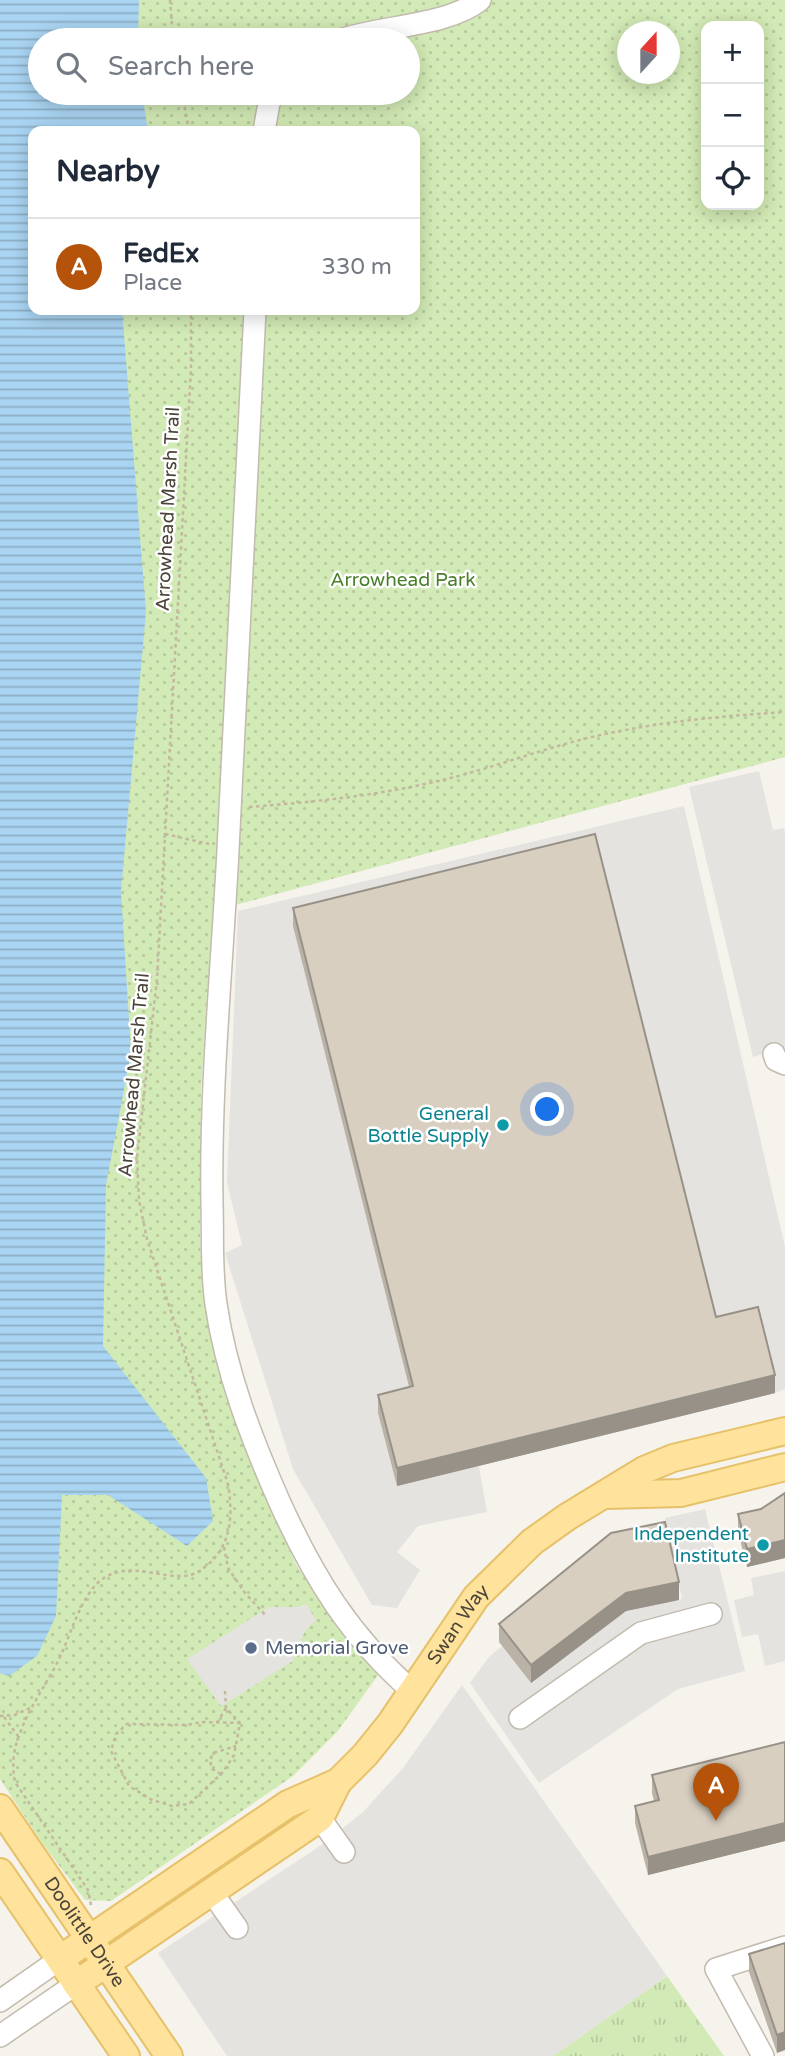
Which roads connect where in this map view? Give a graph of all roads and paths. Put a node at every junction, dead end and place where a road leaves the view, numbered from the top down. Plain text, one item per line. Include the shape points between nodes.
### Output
1 (170, 0) edge
2 (480, 0) edge
3 (172, 28) edge
4 (392, 28) edge
5 (184, 105) edge
6 (269, 105) edge
7 (188, 126) edge
8 (265, 126) edge
9 (191, 315) edge
10 (255, 315) edge
11 (785, 712) edge
12 (229, 809) junction
13 (165, 834) junction
14 (228, 848) junction
15 (785, 1431) edge
16 (785, 1467) edge
17 (606, 1495) junction
18 (224, 1547) junction
19 (711, 1614) dead end
20 (267, 1617) dead end
21 (411, 1690) junction
22 (225, 1691) dead end
23 (32, 1706) junction
24 (226, 1707) junction
25 (2, 1716) edge
26 (520, 1718) dead end
27 (217, 1723) junction
28 (240, 1723) junction
29 (18, 1736) junction
30 (236, 1746) junction
31 (221, 1774) junction
32 (338, 1782) junction
33 (0, 1808) edge
34 (320, 1818) junction
35 (344, 1852) dead end
36 (0, 1872) edge
37 (211, 1892) junction
38 (91, 1905) dead end
39 (237, 1928) dead end
40 (89, 1940) junction
41 (785, 1947) edge
42 (60, 1959) junction
43 (106, 1964) junction
44 (76, 1984) junction
45 (0, 2001) edge
46 (0, 2036) edge
47 (126, 2056) edge
48 (169, 2056) edge
49 (763, 2056) edge

1 - 3 path
2 - 4 street via 444,16
5 - 7 path
6 - 8 street
9 - 13 path, Arrowhead Marsh Trail
10 - 12 street
11 - 12 path via 664,723 380,793
12 - 14 street
13 - 14 path
13 - 18 path, Arrowhead Marsh Trail via 157,979 137,1158 139,1200 147,1238 228,1484 230,1515
14 - 21 street via 211,1162 216,1303 227,1358 266,1471 312,1569 363,1644
15 - 17 main road, Swan Way via 673,1458 644,1470
16 - 17 main road, Swan Way via 681,1493
17 - 21 main road, Swan Way via 540,1536 502,1570 476,1597
18 - 20 path via 228,1568
18 - 23 path via 198,1573 185,1577 143,1570 105,1577 91,1590
19 - 26 street via 641,1633
21 - 32 main road, Swan Way via 382,1734
22 - 24 path
23 - 25 path
23 - 29 path
24 - 27 path
24 - 28 path
25 - 29 path
27 - 28 path
27 - 31 path via 127,1724 116,1734 111,1751 129,1786 152,1800 172,1805 189,1804
28 - 30 path
29 - 38 path via 15,1782 88,1890
30 - 31 path
30 - 31 path via 214,1753 210,1760 212,1769
32 - 34 main road, Swan Way
32 - 40 main road, Swan Way via 288,1804
33 - 40 main road, Doolittle Drive
34 - 35 street
34 - 37 main road, Swan Way
36 - 42 main road, Doolittle Drive
37 - 39 street
37 - 43 main road, Swan Way
40 - 42 main road, Swan Way
40 - 43 main road, Doolittle Drive
41 - 49 street via 716,1969
42 - 44 main road, Doolittle Drive
42 - 45 street
43 - 44 main road, Swan Way
43 - 48 main road, Doolittle Drive
44 - 46 street
44 - 47 main road, Doolittle Drive

